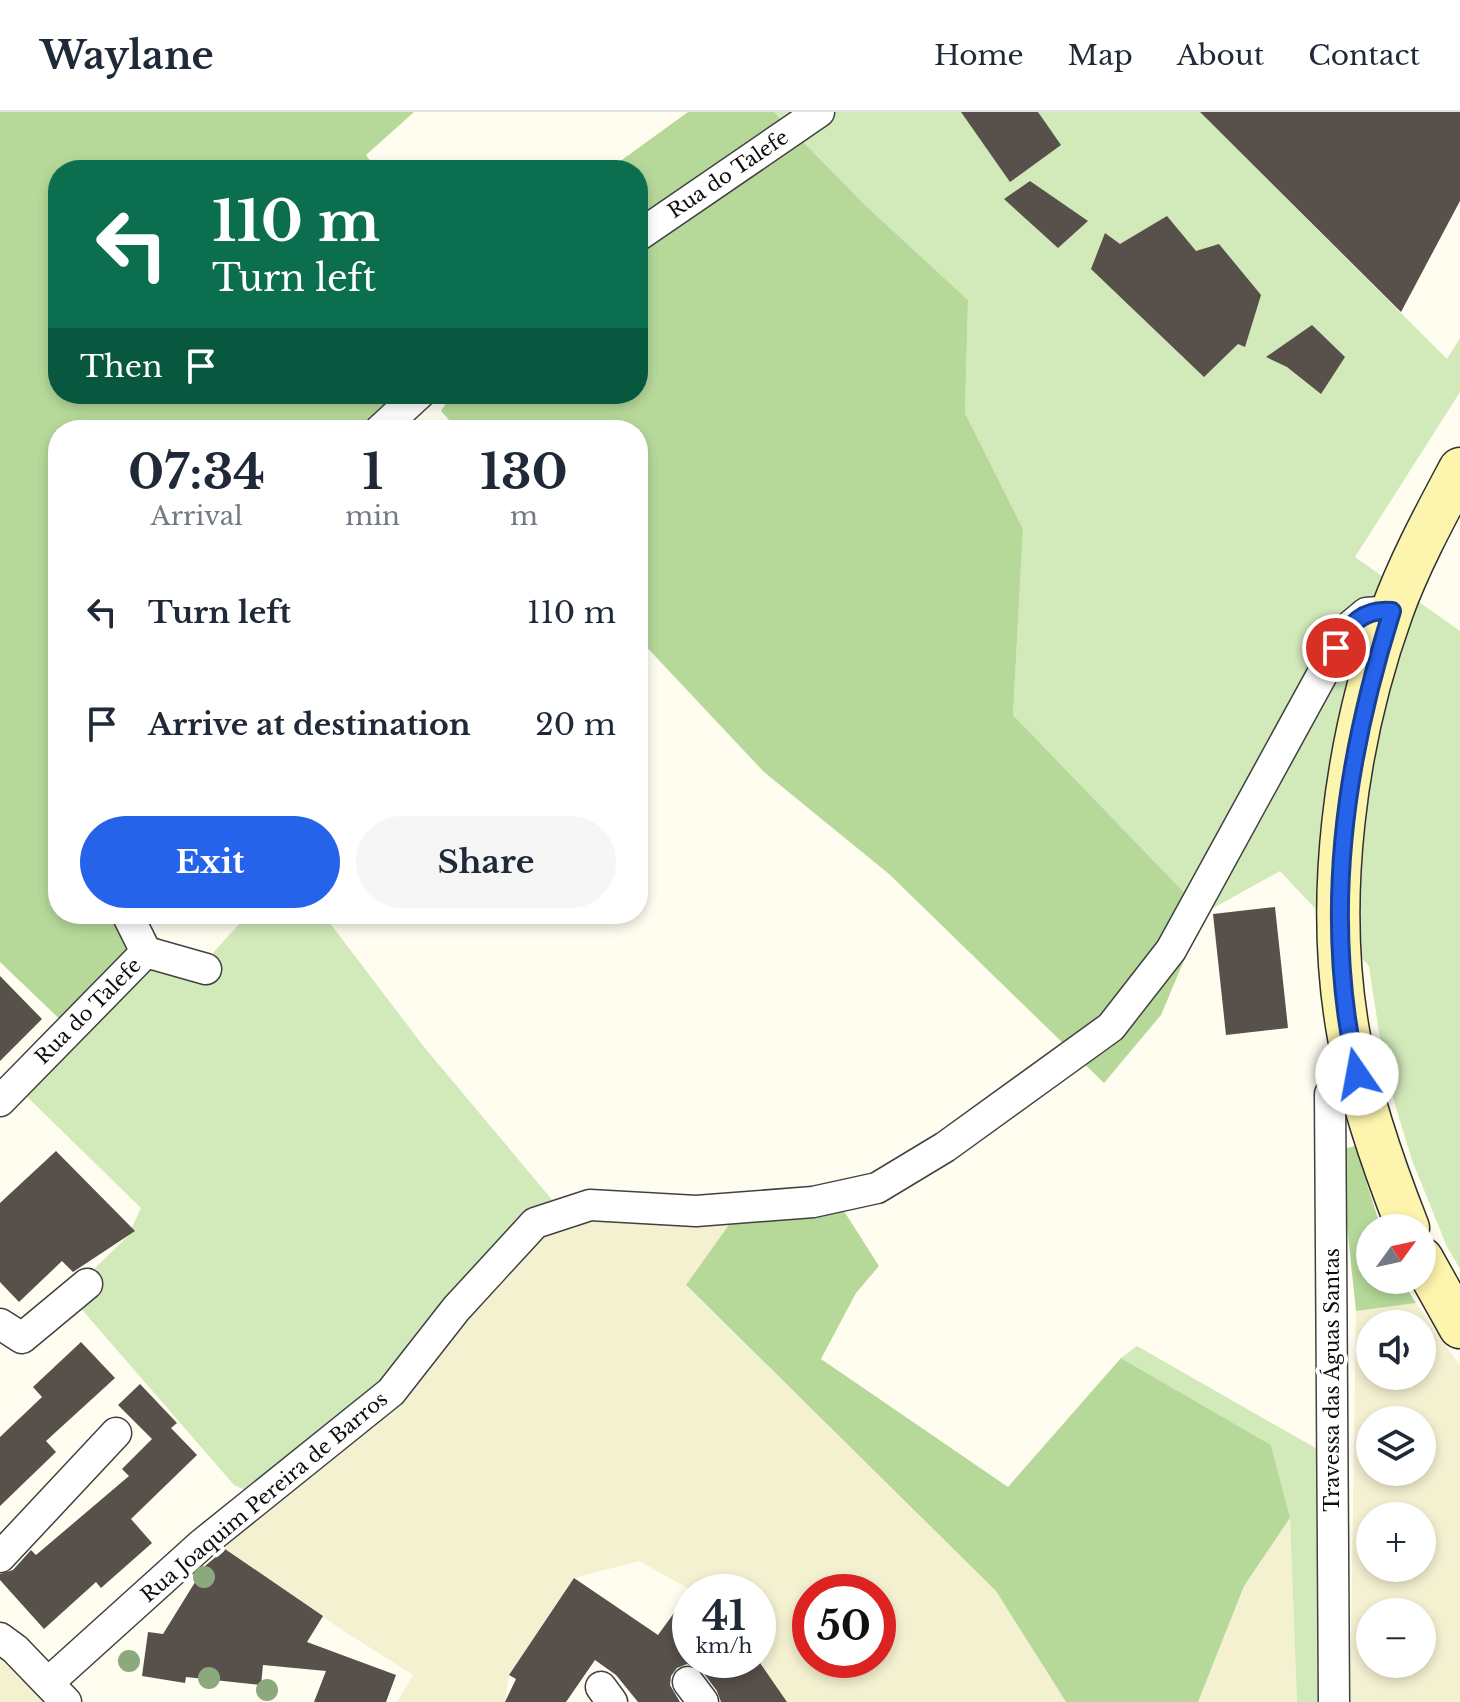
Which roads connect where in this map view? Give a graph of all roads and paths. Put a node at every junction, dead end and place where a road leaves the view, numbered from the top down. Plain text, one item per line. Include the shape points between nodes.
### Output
1 (819, 112) edge
2 (648, 229) edge
3 (408, 404) edge
4 (391, 420) edge
5 (1460, 469) edge
6 (1392, 611) junction
7 (132, 924) edge
8 (146, 952) junction
9 (206, 969) dead end
10 (1357, 1074) junction
11 (0, 1101) edge
12 (1403, 1214) edge
13 (87, 1284) dead end
14 (1436, 1284) edge
15 (0, 1324) edge
16 (1460, 1327) edge
17 (116, 1433) dead end
18 (0, 1557) edge
19 (0, 1638) edge
20 (57, 1693) edge
21 (1334, 1702) edge

1 - 2 street, Rua do Talefe
3 - 4 street
5 - 6 main road
6 - 10 main road via 1357,732 1343,837 1343,991
6 - 20 street, Rua Joaquim Pereira de Barros via 1366,613 1347,629 1171,950 1111,1027 945,1147 877,1188 813,1202 696,1211 590,1205 535,1223 456,1309 391,1392 202,1544
7 - 8 street, Rua do Talefe
8 - 9 street
8 - 11 street, Rua do Talefe
10 - 12 main road
10 - 21 street, Travessa das Águas Santas via 1336,1083 1330,1094
13 - 15 street via 22,1338
14 - 16 main road
17 - 18 street
19 - 20 street

